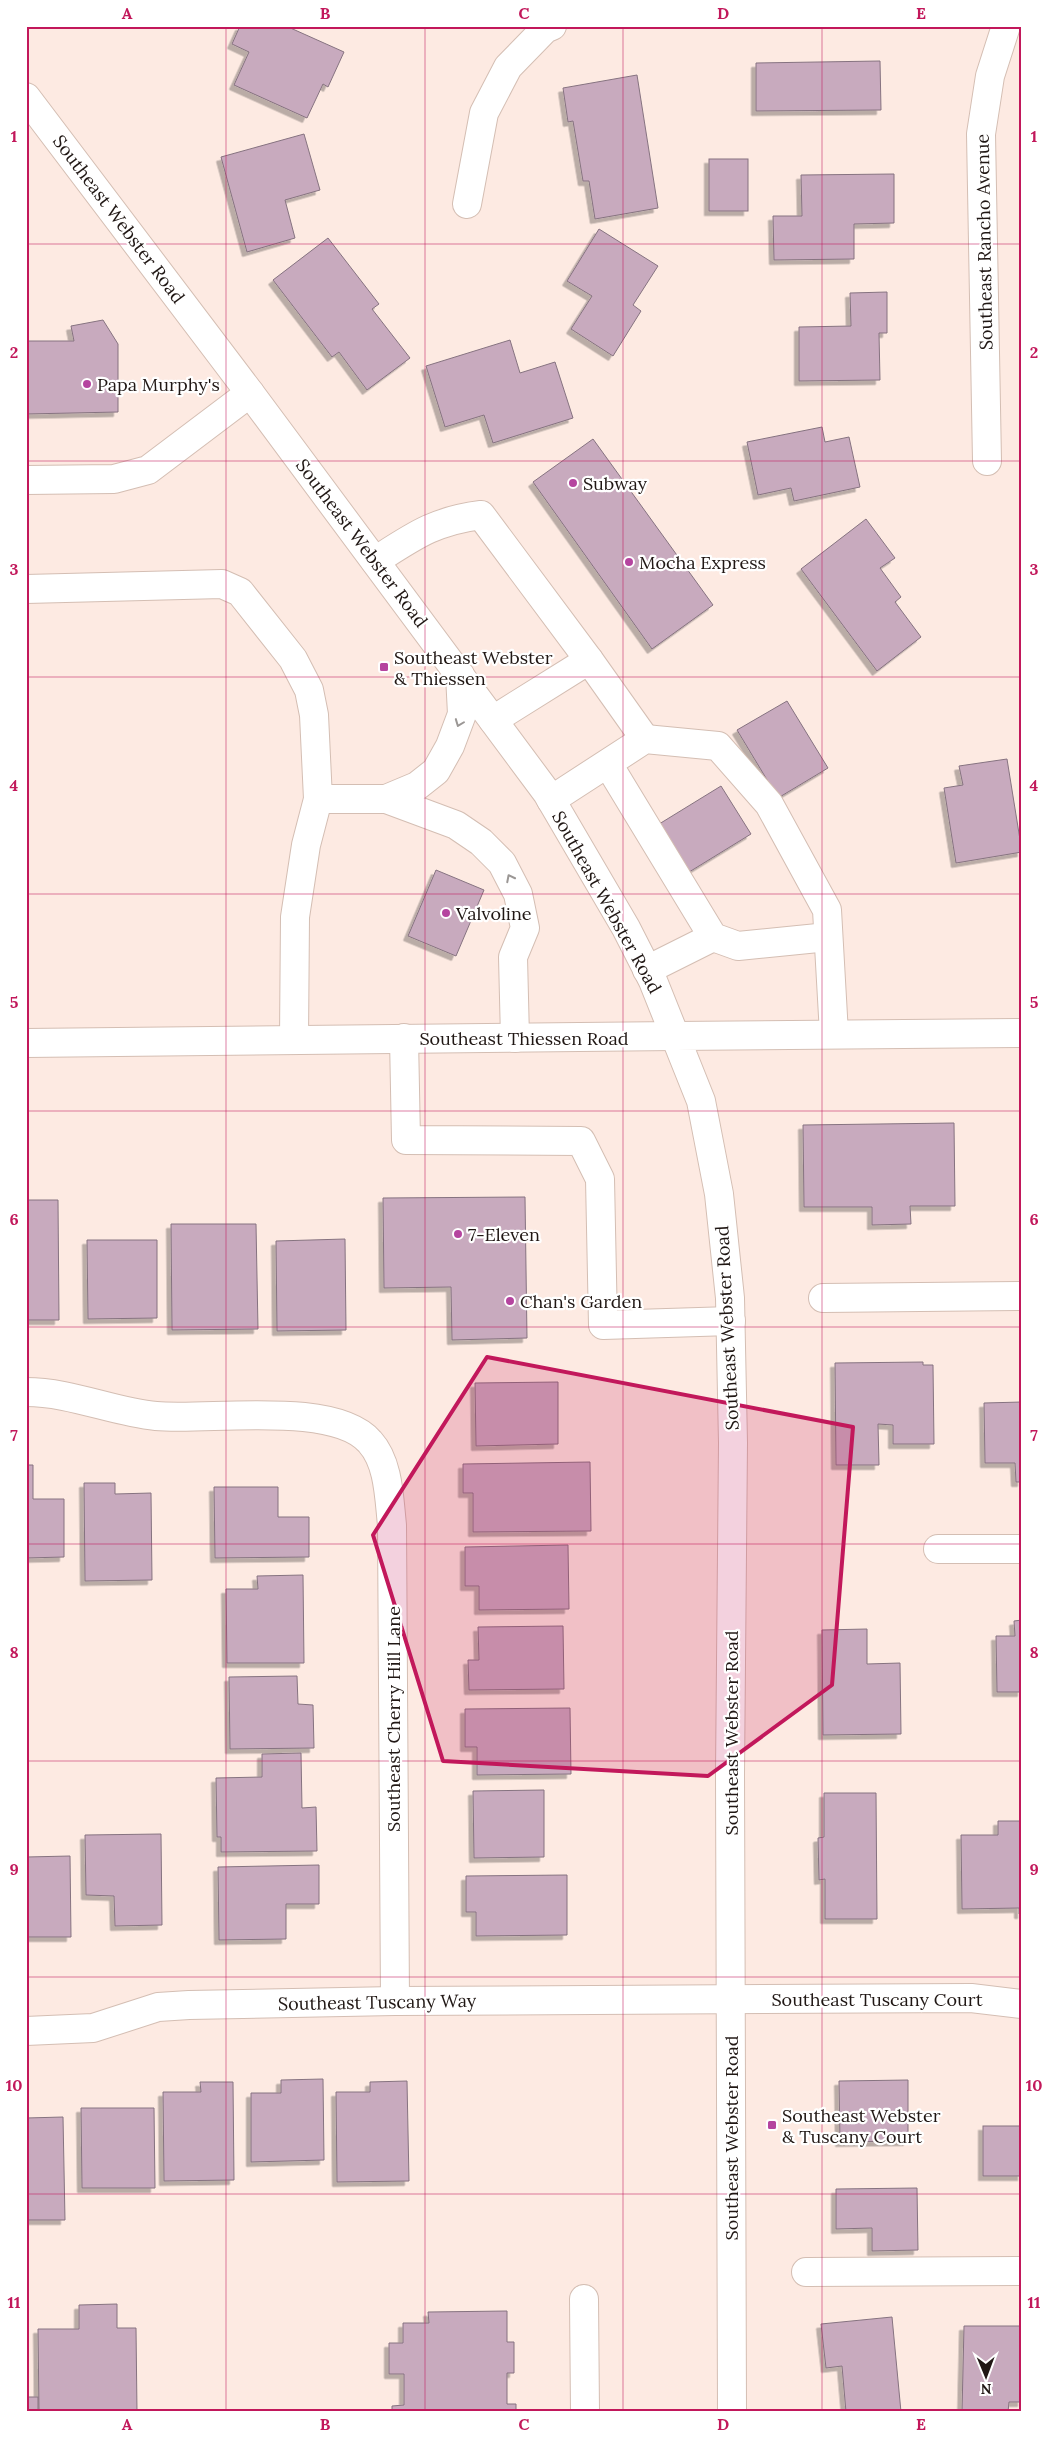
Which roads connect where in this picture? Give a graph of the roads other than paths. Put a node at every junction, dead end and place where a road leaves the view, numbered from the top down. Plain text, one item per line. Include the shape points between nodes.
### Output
1 (552, 26) edge
2 (1006, 26) edge
3 (26, 96) edge
4 (467, 204) dead end
5 (250, 393) junction
6 (987, 461) dead end
7 (26, 480) edge
8 (375, 561) junction
9 (26, 589) edge
10 (589, 660) junction
11 (460, 675) junction
12 (493, 720) junction
13 (646, 739) junction
14 (608, 764) junction
15 (318, 799) junction
16 (386, 799) junction
17 (551, 800) junction
18 (713, 937) junction
19 (828, 937) junction
20 (647, 970) junction
21 (1022, 1032) edge
22 (834, 1034) junction
23 (675, 1036) junction
24 (404, 1038) junction
25 (515, 1038) junction
26 (294, 1039) junction
27 (26, 1043) edge
28 (1022, 1296) edge
29 (824, 1298) dead end
30 (731, 1321) junction
31 (26, 1392) edge
32 (938, 1549) dead end
33 (1022, 1549) edge
34 (731, 1999) junction
35 (395, 2001) junction
36 (1022, 2004) edge
37 (26, 2031) edge
38 (1022, 2271) edge
39 (806, 2272) dead end
40 (584, 2299) dead end
41 (585, 2412) edge
42 (732, 2412) edge

1 - 4 street via 545,29 508,67 484,113
2 - 6 street, Southeast Rancho Avenue via 990,76 981,134
3 - 5 street, Southeast Webster Road
5 - 7 street via 148,470 114,479
5 - 8 street, Southeast Webster Road
8 - 10 street via 420,532 454,518 481,515
8 - 11 street, Southeast Webster Road
9 - 15 street via 222,584 240,592 293,658 310,690
10 - 12 street
10 - 13 street
11 - 12 street, Southeast Webster Road
11 -> 16 street via 462,714 436,771 417,786
12 - 17 street, Southeast Webster Road
13 - 14 street
13 - 19 street via 718,746 769,804 827,910
14 - 17 street
14 - 18 street
15 - 16 street
15 - 26 street via 306,845 295,916
25 -> 16 street via 513,957 525,928 518,894 502,863 481,842 456,825
17 - 20 street, Southeast Webster Road
18 - 19 street via 738,946
18 - 20 street
19 - 22 street
20 - 23 street, Southeast Webster Road
21 - 22 street, Southeast Thiessen Road
22 - 23 street, Southeast Thiessen Road
23 - 25 street, Southeast Thiessen Road
23 - 30 street, Southeast Webster Road via 703,1111 726,1245
24 - 25 street, Southeast Thiessen Road
24 - 26 street, Southeast Thiessen Road
24 - 30 street via 406,1140 581,1141 600,1179 603,1325
26 - 27 street, Southeast Thiessen Road
28 - 29 street
30 - 34 street, Southeast Webster Road
31 - 35 street, Southeast Cherry Hill Lane via 81,1399 156,1416 285,1415 327,1420 352,1429 370,1441 380,1459 387,1484 392,1525
32 - 33 street
34 - 35 street, Southeast Tuscany Way
34 - 36 street, Southeast Tuscany Court via 971,1998
34 - 42 street, Southeast Webster Road
35 - 37 street, Southeast Tuscany Way via 158,2008 93,2028
38 - 39 street
40 - 41 street

